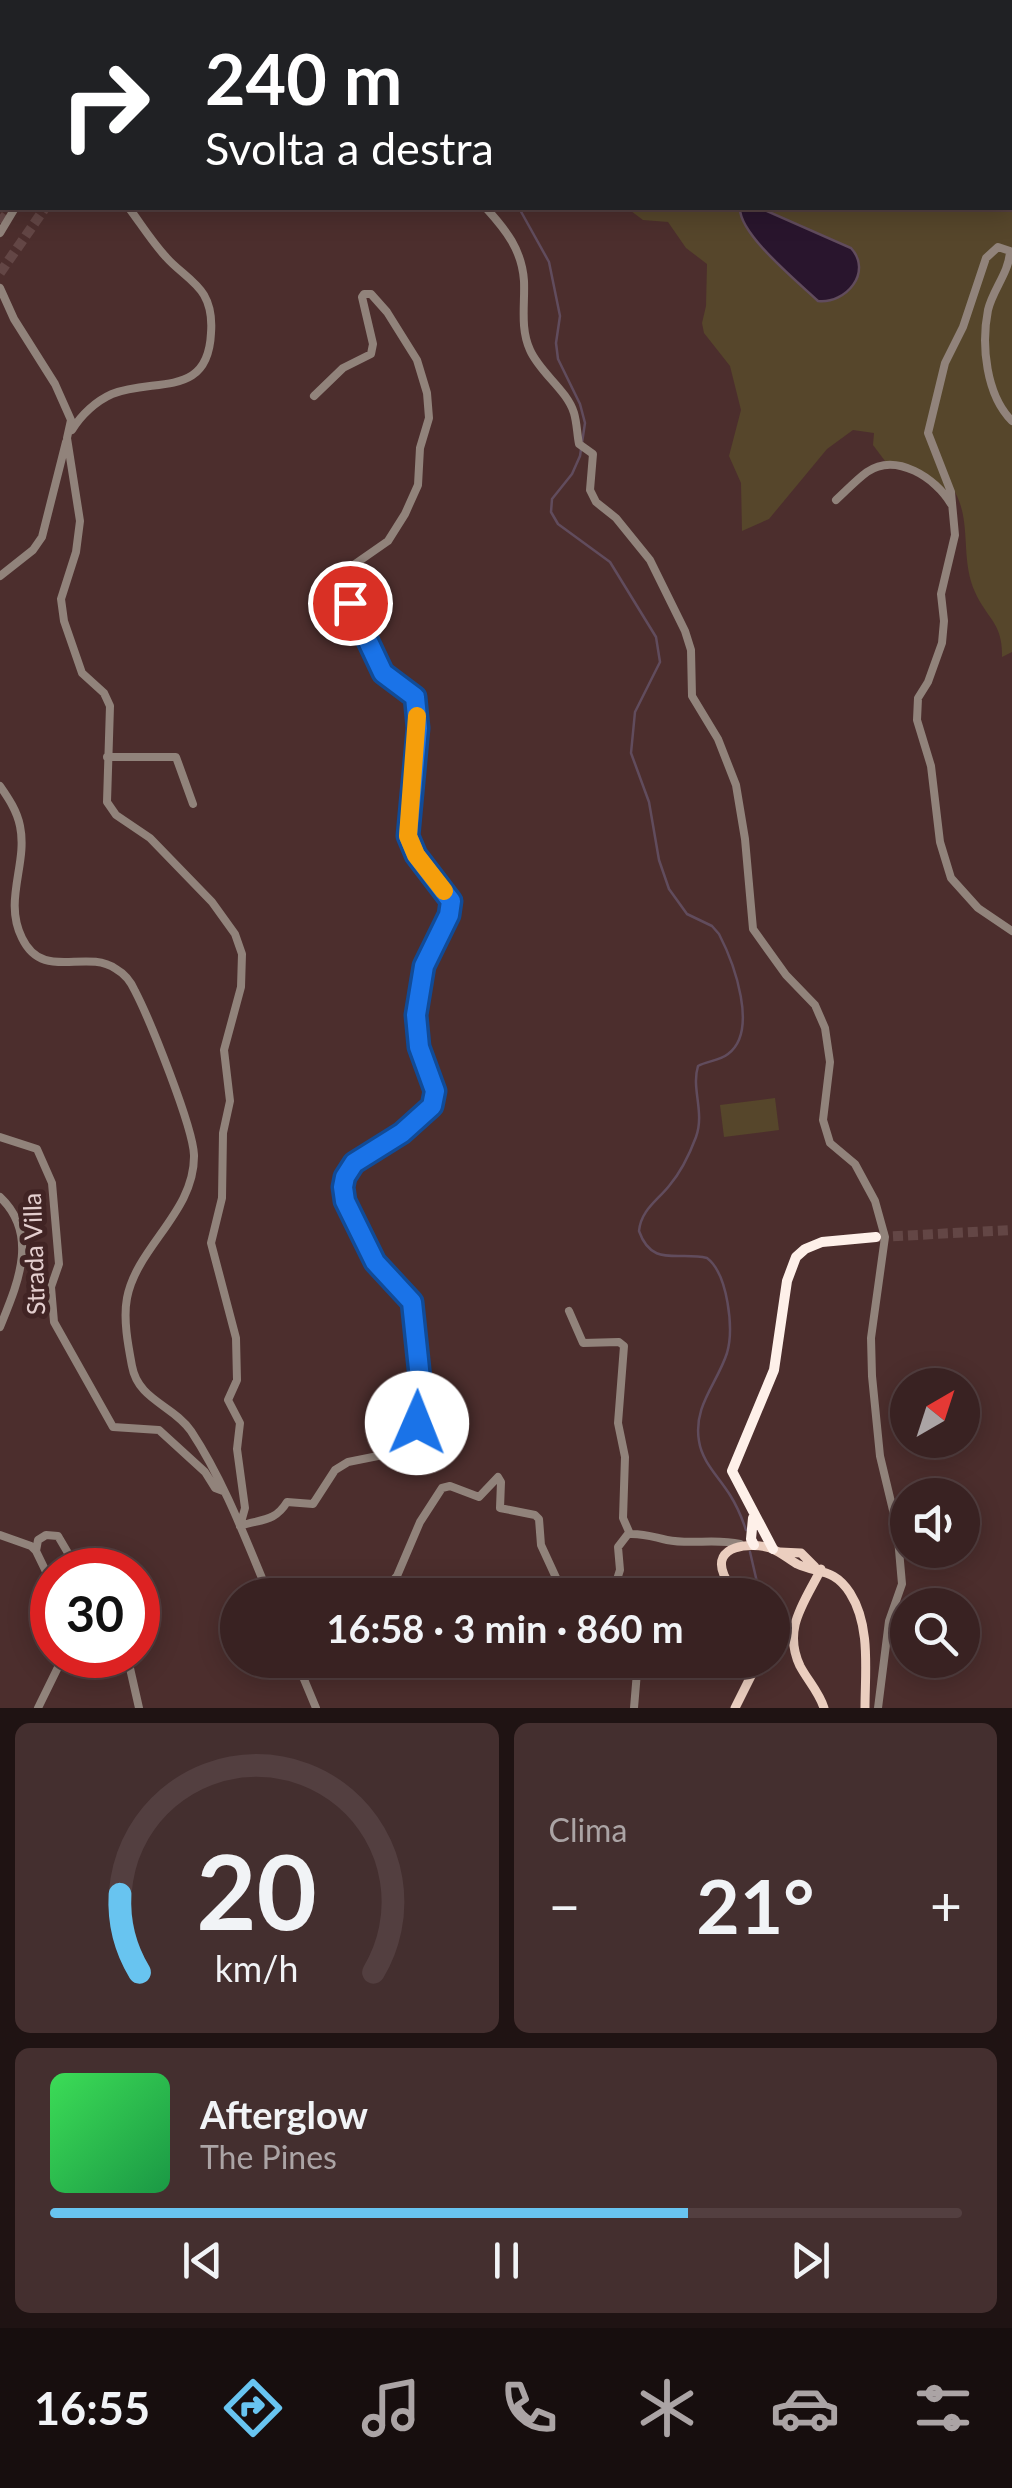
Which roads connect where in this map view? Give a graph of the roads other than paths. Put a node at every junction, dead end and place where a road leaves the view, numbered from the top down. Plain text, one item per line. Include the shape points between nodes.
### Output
1 (14, 210) edge
2 (130, 210) edge
3 (488, 210) edge
4 (0, 233) edge
5 (0, 288) edge
6 (314, 396) dead end
7 (1012, 421) edge
8 (68, 438) junction
9 (836, 500) dead end
10 (952, 508) junction
11 (0, 576) edge
12 (107, 757) junction
13 (0, 786) edge
14 (193, 804) dead end
15 (1012, 931) edge
16 (0, 1137) edge
17 (0, 1198) edge
18 (876, 1237) tunnel mouth
19 (569, 1312) dead end
20 (0, 1327) edge
21 (223, 1491) junction
22 (240, 1526) junction
23 (630, 1534) junction
24 (0, 1535) edge
25 (18, 1541) junction
26 (752, 1542) junction
27 (0, 1546) edge
28 (31, 1548) edge
29 (37, 1548) edge
30 (65, 1548) edge
31 (784, 1553) joint
32 (813, 1565) junction
33 (262, 1578) edge
34 (395, 1578) edge
35 (556, 1578) edge
36 (618, 1578) edge
37 (726, 1578) edge
38 (53, 1678) edge
39 (132, 1678) edge
40 (304, 1678) edge
41 (636, 1678) edge
42 (750, 1678) edge
43 (38, 1708) edge
44 (138, 1708) edge
45 (316, 1708) edge
46 (634, 1708) edge
47 (735, 1708) edge
48 (824, 1708) edge
49 (865, 1708) edge
50 (878, 1708) edge

1 - 4 street
2 - 8 street via 202,290 212,319 209,355 192,377 112,394 95,404
3 - 50 street via 520,256 528,347 574,410 579,444 591,450 590,490 650,560 685,631 692,696 736,785 753,929 815,1005 830,1062 823,1120 830,1142 855,1164 876,1201 885,1237 872,1376 902,1584 889,1622
5 - 8 street via 66,406
6 - 22 street via 371,354 362,297 371,294 416,360 428,418 418,486 388,541 354,564 350,603 383,673 415,697 408,836 451,908 424,966 416,1015 435,1091 432,1106 354,1163 343,1187 375,1262 412,1302 422,1398 417,1423 393,1450 335,1470 313,1504 287,1502 271,1519
7 - 10 street via 991,385 987,357 988,309 1009,264 1010,251 998,247 986,258 945,363 928,433
8 - 11 street via 42,537
8 - 12 street via 80,522 61,599 82,673 110,706
9 - 10 street via 870,469 893,465 933,482
10 - 15 street via 942,643 918,698 917,720 950,878
12 - 14 street via 176,758
12 - 22 street via 105,794 116,815 150,838 212,902 242,954 241,988 224,1050 230,1100 211,1243 236,1338 237,1380 228,1400 240,1423
13 - 21 street via 21,828 14,896 23,942 43,959 101,962 127,978 192,1141 188,1185 134,1276 127,1328 139,1386 179,1417
16 - 21 street, Strada Villa via 36,1149 52,1183 59,1264 51,1287 54,1322 104,1416 113,1427 159,1430
17 - 20 street via 15,1215 24,1257
18 - 26 highway via 822,1242 805,1249 790,1268 774,1370 732,1466 751,1508
19 - 23 street via 583,1344 624,1346 618,1422 625,1457 622,1518
21 - 22 street
22 - 33 street
23 - 26 street
23 - 36 street via 617,1552
24 - 25 street
25 - 27 street
25 - 28 street
26 - 31 highway
26 - 37 main road via 726,1554
29 - 30 street via 46,1535 58,1536
31 - 32 main road
32 - 48 main road via 792,1635
32 - 49 main road via 849,1590 859,1613
34 - 35 street via 444,1486 478,1497 498,1477 500,1508 539,1519 541,1545
38 - 43 street
39 - 44 street
40 - 45 street
41 - 46 street
42 - 47 main road

